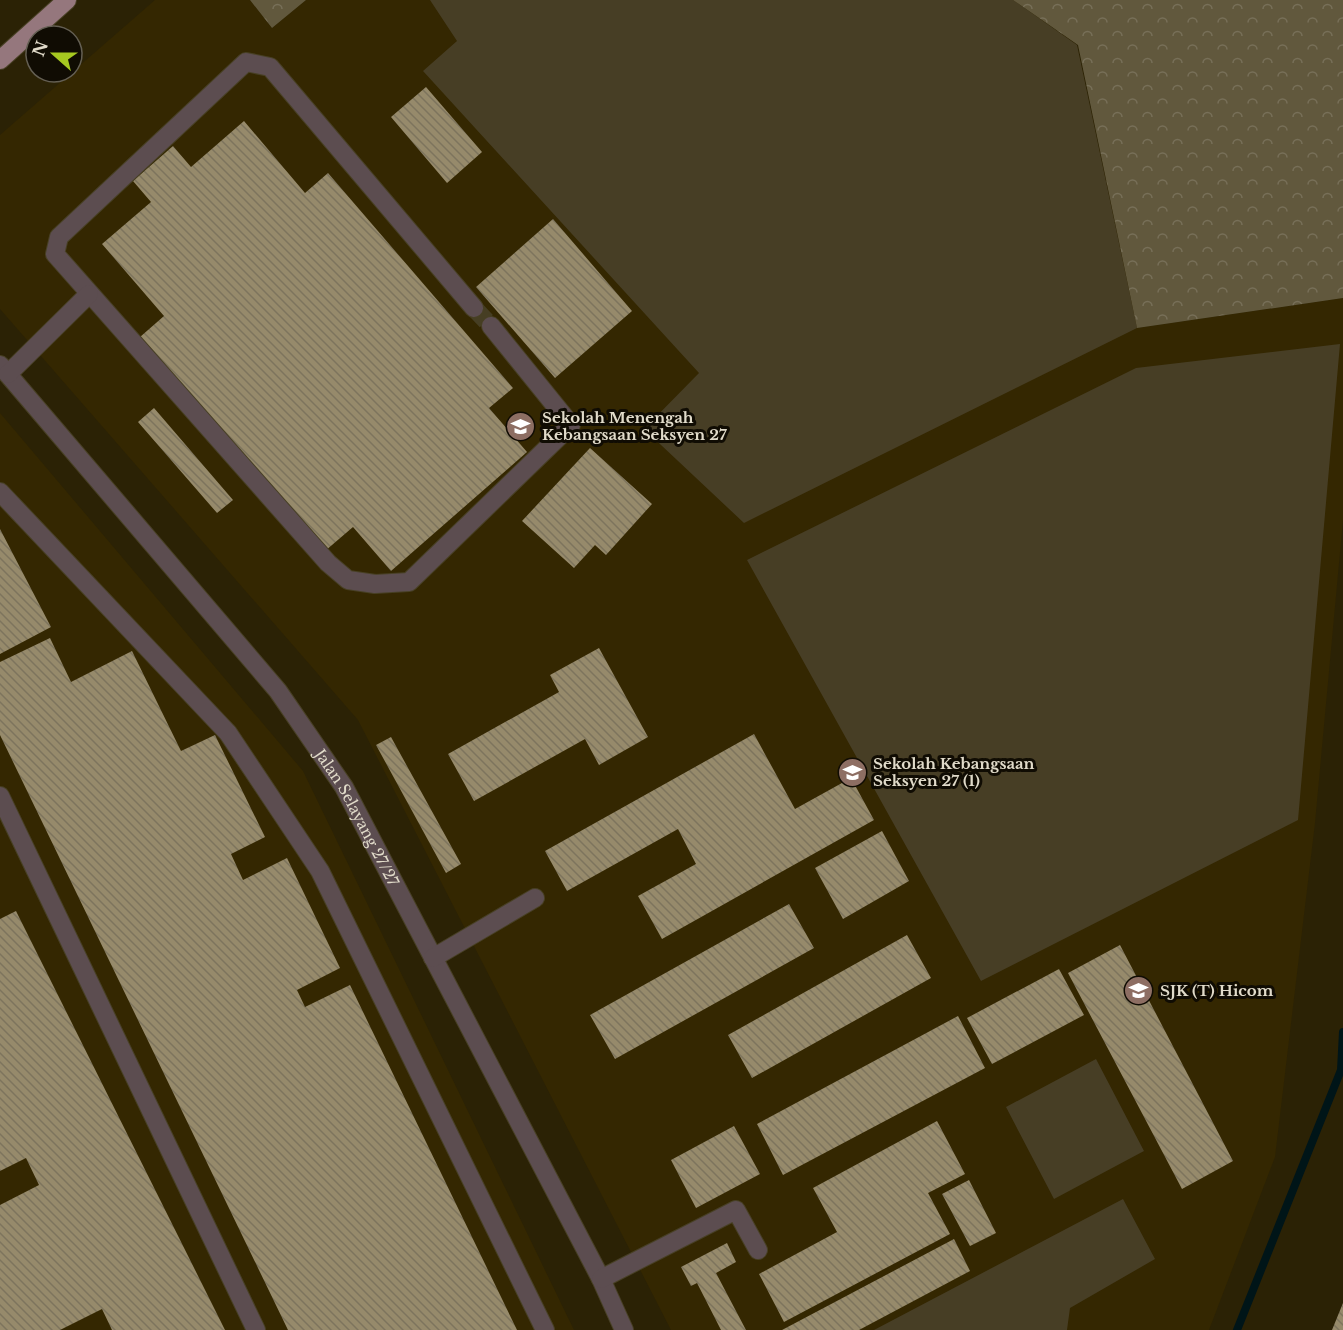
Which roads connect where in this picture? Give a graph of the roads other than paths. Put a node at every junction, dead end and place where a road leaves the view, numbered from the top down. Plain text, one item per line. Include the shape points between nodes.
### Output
1 (67, 0) edge
2 (0, 60) edge
3 (89, 294) junction
4 (474, 308) tunnel mouth
5 (491, 326) tunnel mouth
6 (4, 369) edge
7 (0, 492) edge
8 (0, 796) edge
9 (535, 898) dead end
10 (433, 958) junction
11 (758, 1250) dead end
12 (601, 1279) junction
13 (256, 1330) edge
14 (545, 1330) edge
15 (624, 1330) edge

1 - 2 main road
3 - 4 street via 55,254 58,237 246,62 270,66
3 - 5 street via 328,563 348,580 375,584 409,582 571,425
3 - 6 street
6 - 10 street, Jalan Selayang 27/27 via 278,691 344,787
7 - 14 street via 228,733 320,871
8 - 13 street
9 - 10 street
10 - 12 street, Jalan Selayang 27/27
11 - 12 street via 735,1210
12 - 15 street, Jalan Selayang 27/27

